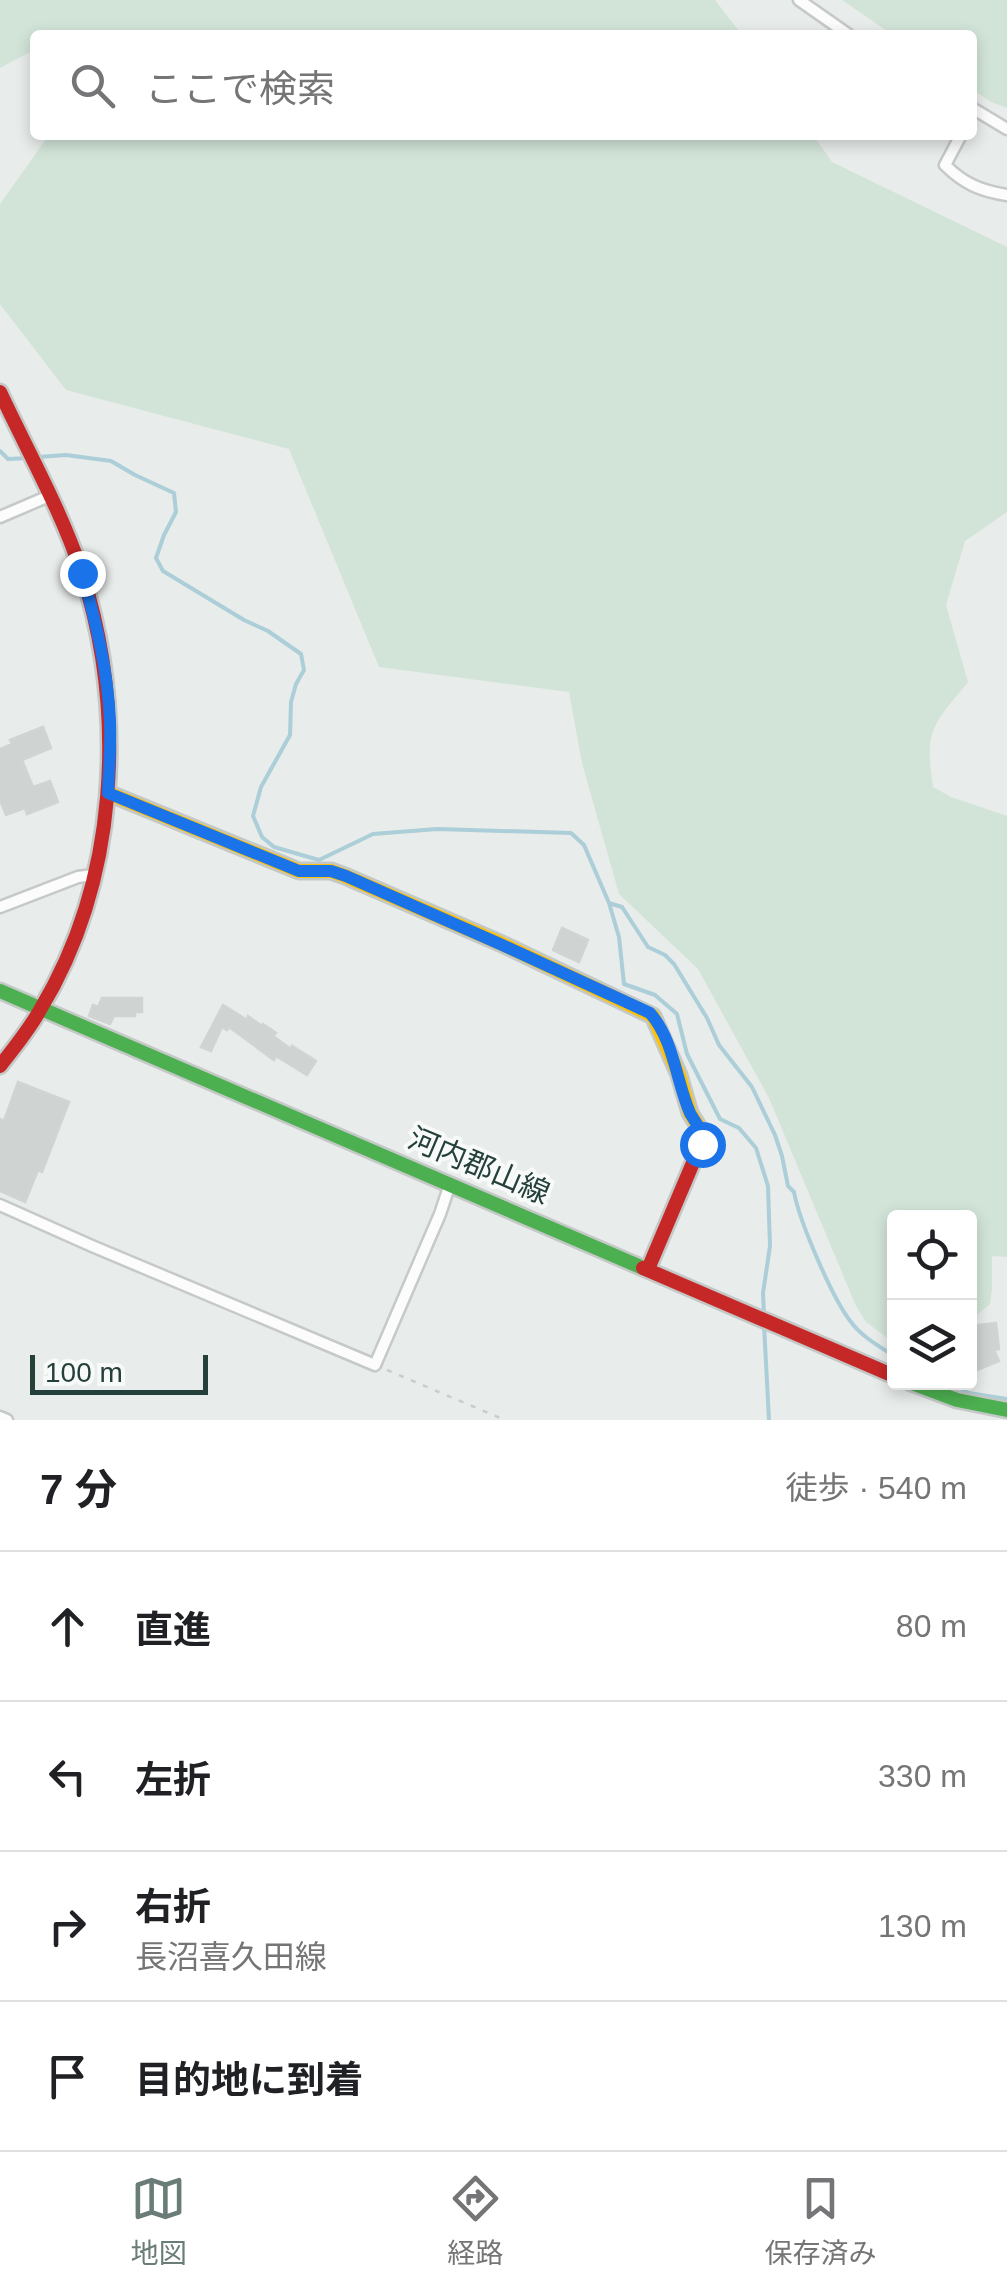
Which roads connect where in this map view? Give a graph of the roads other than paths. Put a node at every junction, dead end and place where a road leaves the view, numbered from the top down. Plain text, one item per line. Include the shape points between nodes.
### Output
1 (798, 0) edge
2 (842, 30) edge
3 (977, 114) edge
4 (1007, 129) edge
5 (958, 140) edge
6 (1007, 195) edge
7 (0, 392) edge
8 (48, 496) junction
9 (0, 517) edge
10 (108, 793) junction
11 (93, 875) junction
12 (0, 907) edge
13 (0, 991) edge
14 (42, 1009) junction
15 (0, 1066) edge
16 (450, 1184) junction
17 (0, 1205) edge
18 (648, 1269) junction
19 (887, 1373) edge
20 (927, 1390) edge
21 (1007, 1410) edge
22 (974, 1413) edge
23 (0, 1416) edge
24 (7, 1420) edge

1 - 2 street
3 - 4 street
5 - 6 street via 945,165 960,180
7 - 8 main road
8 - 9 street
8 - 10 main road via 82,573 104,660
10 - 11 main road
10 - 18 main road via 299,871 346,876 652,1016 703,1134
11 - 12 street
11 - 14 main road
13 - 14 main road, 河内郡山線
14 - 15 main road
14 - 16 main road, 河内郡山線
16 - 17 street via 376,1365
16 - 18 main road, 河内郡山線
18 - 19 main road, 河内郡山線
20 - 22 main road
21 - 22 main road
23 - 24 street

